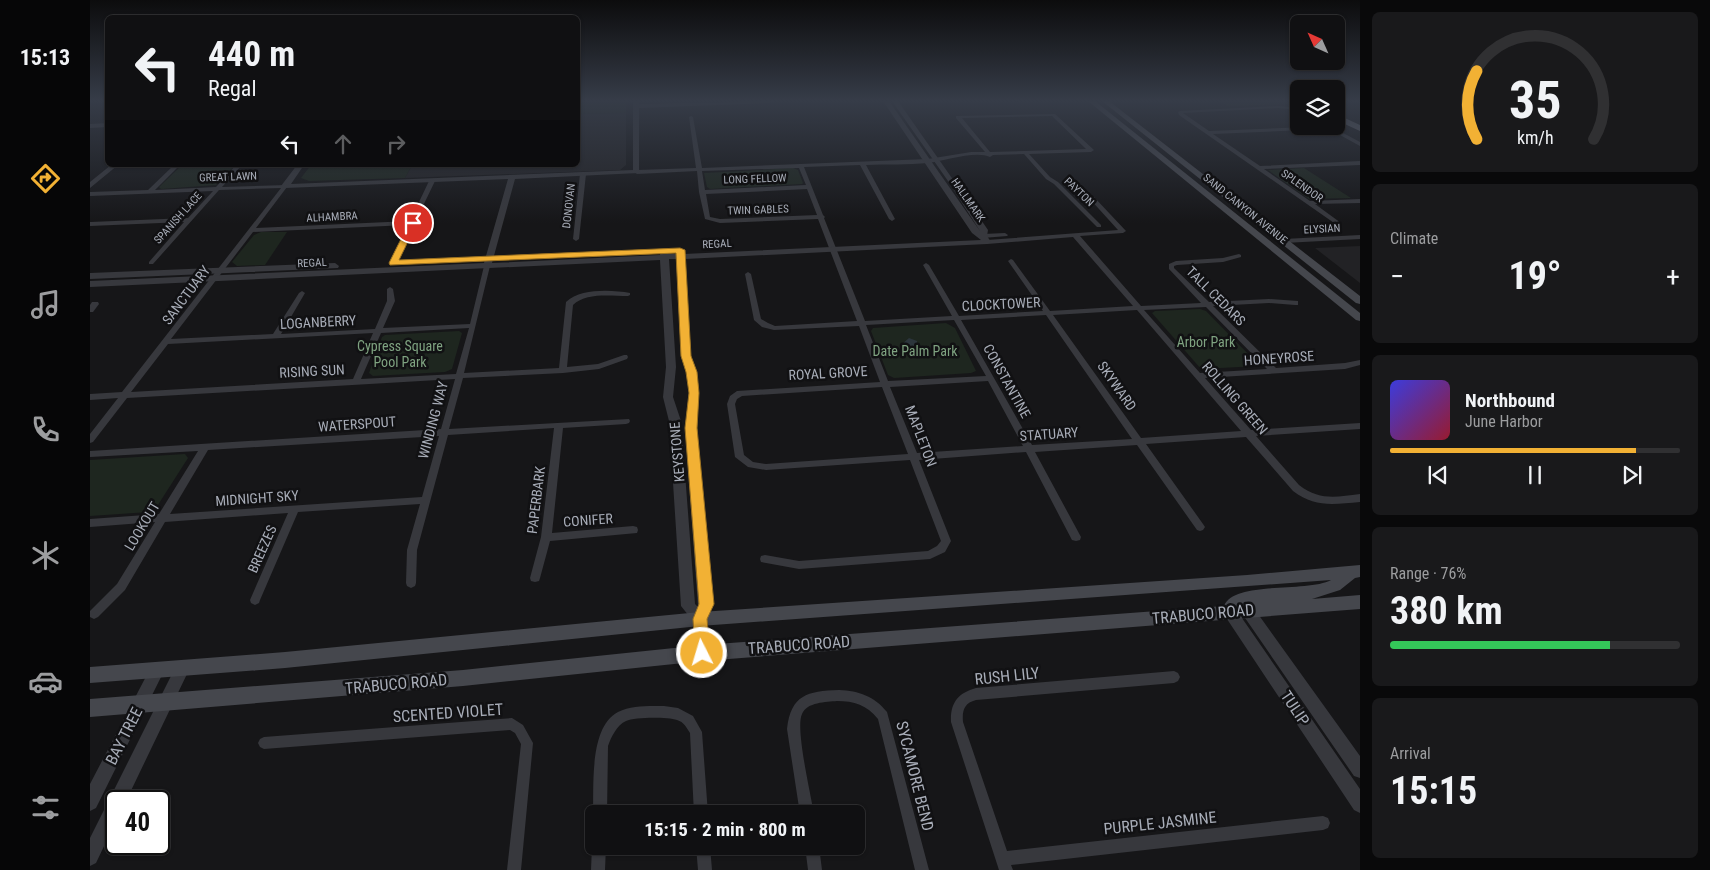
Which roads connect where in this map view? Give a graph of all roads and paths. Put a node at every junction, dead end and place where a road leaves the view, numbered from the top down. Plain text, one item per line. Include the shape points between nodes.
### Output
1 (637, 142) edge
2 (695, 142) edge
3 (918, 142) edge
4 (920, 142) edge
5 (979, 142) edge
6 (1082, 142) edge
7 (1141, 142) edge
8 (1157, 142) edge
9 (1220, 142) edge
10 (1025, 152) junction
11 (990, 154) junction
12 (932, 160) junction
13 (1360, 163) edge
14 (105, 164) edge
15 (862, 164) junction
16 (801, 166) junction
17 (113, 167) edge
18 (176, 167) edge
19 (237, 167) edge
20 (299, 167) edge
21 (1258, 168) junction
22 (700, 170) junction
23 (637, 172) junction
24 (583, 174) junction
25 (90, 177) edge
26 (512, 177) junction
27 (432, 181) junction
28 (90, 186) edge
29 (285, 186) junction
30 (809, 187) junction
31 (218, 189) junction
32 (150, 192) junction
33 (702, 192) junction
34 (90, 194) edge
35 (1092, 198) dead end
36 (1360, 200) edge
37 (1308, 203) junction
38 (822, 218) junction
39 (892, 219) dead end
40 (190, 220) junction
41 (413, 223) junction
42 (90, 224) edge
43 (1339, 224) dead end
44 (1099, 226) dead end
45 (251, 230) junction
46 (1075, 235) junction
47 (1360, 237) edge
48 (576, 239) dead end
49 (985, 239) junction
50 (1284, 241) junction
51 (832, 246) junction
52 (664, 254) junction
53 (681, 254) junction
54 (1239, 256) dead end
55 (1011, 261) dead end
56 (488, 262) junction
57 (151, 263) dead end
58 (393, 263) junction
59 (926, 265) dead end
60 (220, 271) junction
61 (748, 274) dead end
62 (90, 276) edge
63 (213, 280) junction
64 (90, 284) edge
65 (390, 289) dead end
66 (302, 293) dead end
67 (628, 294) dead end
68 (1360, 300) edge
69 (1295, 303) dead end
70 (1207, 304) junction
71 (1139, 308) junction
72 (1050, 314) junction
73 (956, 318) junction
74 (1360, 318) edge
75 (862, 323) junction
76 (473, 326) junction
77 (377, 331) junction
78 (276, 336) junction
79 (165, 342) junction
80 (624, 357) dead end
81 (1360, 362) edge
82 (563, 370) junction
83 (1274, 370) junction
84 (459, 376) junction
85 (1199, 376) junction
86 (990, 378) junction
87 (356, 382) junction
88 (886, 383) junction
89 (124, 395) junction
90 (90, 397) edge
91 (626, 421) dead end
92 (559, 425) junction
93 (1360, 426) edge
94 (444, 432) junction
95 (1250, 434) junction
96 (90, 440) edge
97 (1139, 441) junction
98 (205, 447) junction
99 (1028, 449) junction
100 (90, 454) edge
101 (914, 456) junction
102 (742, 460) joint
103 (1360, 498) edge
104 (425, 500) junction
105 (295, 509) junction
106 (163, 518) junction
107 (90, 523) edge
108 (1200, 527) dead end
109 (633, 530) dead end
110 (546, 537) junction
111 (1076, 537) dead end
112 (764, 559) dead end
113 (1356, 571) edge
114 (535, 578) dead end
115 (411, 583) dead end
116 (255, 600) dead end
117 (1360, 602) edge
118 (1248, 611) junction
119 (1230, 612) junction
120 (94, 614) dead end
121 (700, 619) junction
122 (702, 653) junction
123 (182, 669) junction
124 (157, 670) junction
125 (90, 675) edge
126 (1174, 676) dead end
127 (165, 702) junction
128 (141, 704) junction
129 (90, 708) edge
130 (649, 712) joint
131 (264, 743) dead end
132 (1360, 770) edge
133 (123, 790) edge
134 (90, 802) edge
135 (1360, 804) edge
136 (600, 805) edge
137 (700, 805) edge
138 (806, 805) edge
139 (1323, 823) dead end
140 (105, 827) edge
141 (599, 855) edge
142 (704, 855) edge
143 (814, 855) edge
144 (90, 858) edge
145 (1004, 864) edge
146 (514, 870) edge
147 (598, 870) edge
148 (705, 870) edge
149 (816, 870) edge
150 (922, 870) edge

1 - 23 street
2 - 22 street, TWIN GABLES
3 - 12 street, HALLMARK
4 - 12 street, HALLMARK
5 - 11 street
6 - 10 street via 1091,150
7 - 74 main road, SAND CANYON AVENUE
8 - 50 main road, SAND CANYON AVENUE
9 - 21 street, SPLENDOR
10 - 11 street
10 - 44 street, PAYTON
11 - 12 street via 968,160
12 - 15 street, GREAT LAWN
12 - 49 street, HALLMARK via 975,231
13 - 21 street
14 - 25 street
15 - 16 street, GREAT LAWN
15 - 39 street
16 - 22 street, GREAT LAWN
16 - 30 street, MAPLETON
17 - 28 street
18 - 32 street
19 - 31 street, SPANISH LACE
20 - 29 street, SANCTUARY
21 - 37 street, SPLENDOR
22 - 23 street, GREAT LAWN
22 - 33 street, TWIN GABLES
23 - 24 street, GREAT LAWN
24 - 26 street, GREAT LAWN
24 - 48 street, DONOVAN
26 - 27 street, GREAT LAWN
26 - 56 street, WINDING WAY
27 - 29 street, GREAT LAWN
27 - 41 street
29 - 31 street, GREAT LAWN
29 - 45 street, SANCTUARY
30 - 33 street, LONG FELLOW
30 - 38 street, MAPLETON
31 - 32 street, GREAT LAWN
31 - 40 street, SPANISH LACE
32 - 34 street, GREAT LAWN
33 - 38 street, TWIN GABLES via 705,216 710,220
35 - 46 street, REGAL via 1123,231
36 - 37 street
37 - 43 street, SPLENDOR
38 - 51 street, MAPLETON
40 - 42 street
40 - 57 street, SPANISH LACE
41 - 45 street, ALHAMBRA
41 - 58 street
45 - 60 street, SANCTUARY
46 - 49 street, REGAL
46 - 71 street, ROLLING GREEN
47 - 50 street, ELYSIAN
49 - 51 street, REGAL
50 - 68 main road, SAND CANYON AVENUE
51 - 53 street, REGAL
51 - 75 street, MAPLETON
52 - 53 street, REGAL
52 - 56 street, REGAL
52 - 121 street, KEYSTONE via 670,367 668,397 675,421 688,606
53 - 121 street, KEYSTONE via 686,356 694,393 691,428 706,604
54 - 70 street, TALL CEDARS via 1171,265 1174,272
55 - 72 street, SKYWARD
56 - 58 street, REGAL
56 - 63 street, REGAL
56 - 76 street, WINDING WAY
58 - 60 street, REGAL
59 - 73 street, CONSTANTINE
60 - 62 street, REGAL
60 - 63 street, SANCTUARY
61 - 75 street, CLOCKTOWER via 758,320 765,326
63 - 64 street, REGAL
63 - 79 street, SANCTUARY
65 - 77 street via 391,301
66 - 78 street
67 - 82 street via 581,296 571,300
69 - 70 street, CLOCKTOWER
70 - 71 street, CLOCKTOWER
70 - 83 street, TALL CEDARS
71 - 72 street, CLOCKTOWER
71 - 85 street, ROLLING GREEN
72 - 73 street, CLOCKTOWER
72 - 97 street, SKYWARD
73 - 75 street, CLOCKTOWER
73 - 86 street, CONSTANTINE
75 - 88 street, MAPLETON
76 - 77 street, LOGANBERRY
76 - 84 street, WINDING WAY
77 - 78 street, LOGANBERRY
77 - 87 street
78 - 79 street, LOGANBERRY
79 - 89 street, SANCTUARY
80 - 82 street, RISING SUN via 599,366
81 - 83 street, HONEYROSE via 1345,366
82 - 84 street, RISING SUN
83 - 85 street, HONEYROSE
84 - 87 street, RISING SUN
84 - 94 street, WINDING WAY
85 - 95 street, ROLLING GREEN
86 - 88 street, ROYAL GROVE
86 - 99 street, CONSTANTINE
87 - 89 street, RISING SUN
88 - 101 street, MAPLETON
88 - 102 street, ROYAL GROVE via 752,391 736,395 732,404
89 - 90 street, RISING SUN
89 - 96 street, SANCTUARY
91 - 92 street, WATERSPOUT
92 - 94 street, WATERSPOUT
92 - 110 street, PAPERBARK
93 - 95 street, STATUARY
94 - 98 street, WATERSPOUT
94 - 104 street, WINDING WAY
95 - 97 street, STATUARY
95 - 103 street, ROLLING GREEN via 1296,488 1307,496 1322,501
97 - 99 street, STATUARY
97 - 108 street, SKYWARD
98 - 100 street, WATERSPOUT
98 - 106 street, LOOKOUT
99 - 101 street, STATUARY
99 - 111 street, CONSTANTINE
101 - 102 street, STATUARY via 766,467
101 - 112 street, MAPLETON via 946,541 937,552 799,565
104 - 105 street, MIDNIGHT SKY
104 - 115 street, WINDING WAY via 412,550
105 - 106 street, MIDNIGHT SKY
105 - 116 street, BREEZES
106 - 107 street, MIDNIGHT SKY
106 - 120 street, LOOKOUT via 121,587
109 - 110 street, CONIFER
110 - 114 street, PAPERBARK
113 - 119 main road via 1327,590 1246,597 1232,604
113 - 121 main road, TRABUCO ROAD
117 - 118 main road, TRABUCO ROAD
118 - 119 main road, TRABUCO ROAD
118 - 132 street, TULIP
119 - 122 main road, TRABUCO ROAD
119 - 135 street, TULIP
121 - 122 street, KEYSTONE
121 - 123 main road, TRABUCO ROAD
122 - 127 main road, TRABUCO ROAD via 463,678
123 - 124 main road, TRABUCO ROAD
123 - 127 street, BAY TREE
124 - 125 main road, TRABUCO ROAD
124 - 128 street, BAY TREE
126 - 145 street, RUSH LILY via 976,694 962,700 958,706 957,722
127 - 128 main road, TRABUCO ROAD
127 - 133 street, BAY TREE
128 - 129 main road, TRABUCO ROAD
128 - 134 street, BAY TREE
130 - 136 street via 620,717 606,733 602,746
130 - 137 street via 678,714 689,720 696,732
131 - 146 street, SCENTED VIOLET via 512,724 527,743
138 - 150 street, SYCAMORE BEND via 793,729 799,707 816,697 833,696 861,698 874,704 883,716
139 - 145 street, PURPLE JASMINE
140 - 144 street, BAY TREE
141 - 147 street
142 - 148 street
143 - 149 street

